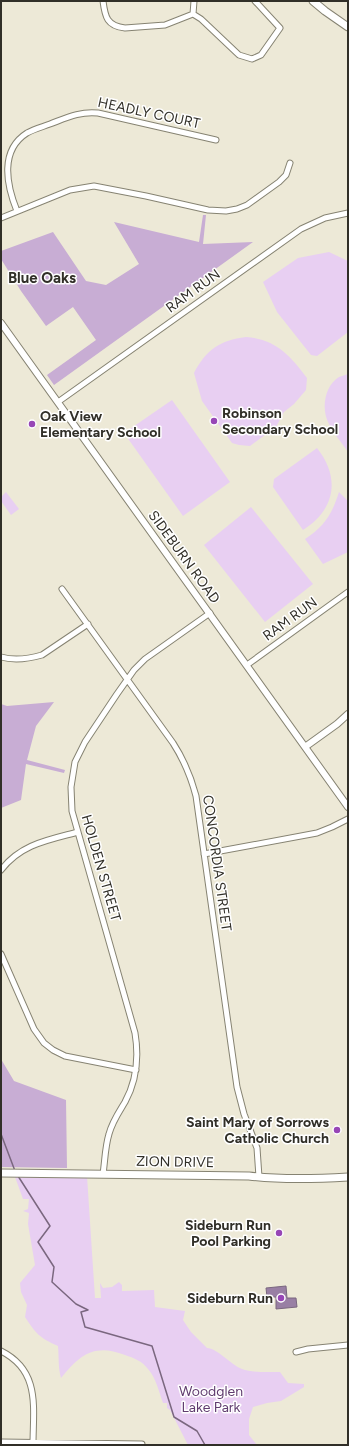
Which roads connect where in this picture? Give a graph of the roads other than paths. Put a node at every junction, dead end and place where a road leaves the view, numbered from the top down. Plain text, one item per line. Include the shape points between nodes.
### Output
1 (103, 1) edge
2 (194, 1) edge
3 (255, 1) edge
4 (313, 1) edge
5 (193, 14) junction
6 (348, 27) edge
7 (216, 140) dead end
8 (290, 164) dead end
9 (17, 212) junction
10 (348, 213) edge
11 (1, 218) edge
12 (1, 323) edge
13 (58, 402) junction
14 (62, 589) dead end
15 (348, 592) edge
16 (210, 613) junction
17 (88, 624) junction
18 (1, 657) edge
19 (247, 665) junction
20 (127, 680) junction
21 (347, 717) edge
22 (306, 747) junction
23 (348, 807) edge
24 (348, 819) edge
25 (78, 832) junction
26 (204, 854) junction
27 (1, 870) edge
28 (1, 954) edge
29 (136, 1070) junction
30 (1, 1173) edge
31 (104, 1174) junction
32 (259, 1177) junction
33 (348, 1177) edge
34 (348, 1345) edge
35 (1, 1351) edge
36 (296, 1352) dead end
37 (1, 1442) edge
38 (33, 1444) edge
39 (142, 1444) dead end

1 - 5 street via 105,17 119,27 164,25
2 - 5 street
3 - 5 street via 280,28 261,55 252,58 239,55
4 - 6 main road
7 - 9 street, HEADLY COURT via 98,114 83,113 71,116 26,133 13,143 7,153 4,166 5,180
8 - 9 street via 286,175 279,182 247,205 226,211 208,210 94,186 70,190
9 - 11 street
10 - 13 street, RAM RUN via 325,218 301,229
12 - 13 street, SIDEBURN ROAD
13 - 16 street, SIDEBURN ROAD
14 - 17 street, CONCORDIA STREET
15 - 19 street, RAM RUN
16 - 19 street, SIDEBURN ROAD
16 - 20 street, HOLDEN STREET via 145,659
17 - 18 street via 51,650 34,658 20,660
17 - 20 street, CONCORDIA STREET
19 - 22 street, SIDEBURN ROAD
20 - 25 street, HOLDEN STREET via 85,742 75,762 71,796
20 - 26 street, CONCORDIA STREET via 173,743 186,766 196,796
21 - 22 street
22 - 23 street, SIDEBURN ROAD
24 - 26 street via 317,833
25 - 27 street via 28,847
25 - 29 street, HOLDEN STREET via 135,1033 138,1055
26 - 32 street, CONCORDIA STREET via 237,1087 257,1148
28 - 29 street via 34,1029 44,1043 65,1056
29 - 31 street, HOLDEN STREET via 130,1091 109,1134
30 - 31 main road, ZION DRIVE
31 - 32 main road, ZION DRIVE
32 - 33 main road, ZION DRIVE via 311,1180
34 - 36 street
35 - 38 street via 16,1362 30,1382 34,1399
37 - 38 street
38 - 39 street

